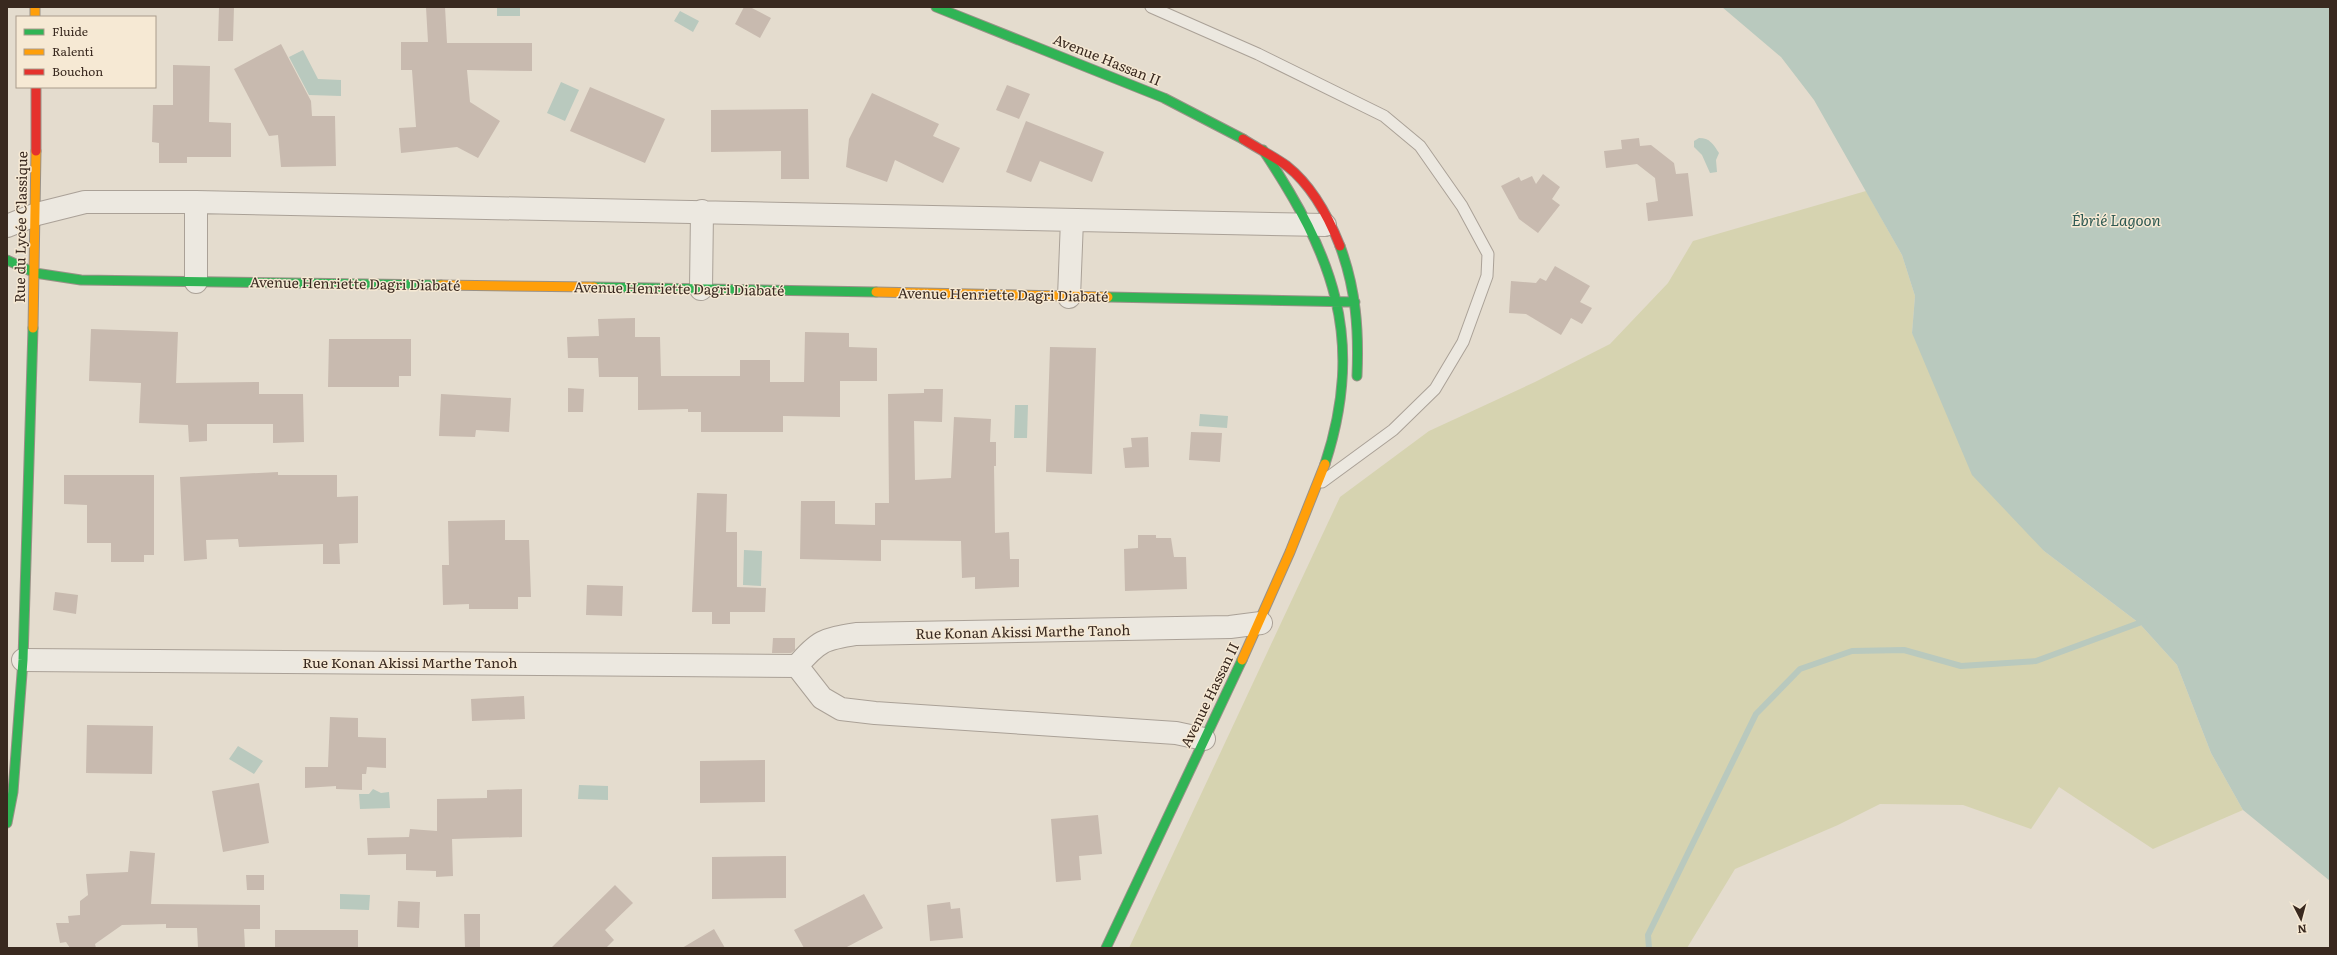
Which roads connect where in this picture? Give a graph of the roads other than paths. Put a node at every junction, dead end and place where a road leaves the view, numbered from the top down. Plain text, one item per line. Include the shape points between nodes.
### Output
1 (936, 7) edge
2 (1151, 7) edge
3 (36, 88) edge
4 (1263, 150) junction
5 (196, 202) junction
6 (702, 211) junction
7 (37, 214) junction
8 (1072, 220) junction
9 (1310, 224) junction
10 (7, 226) edge
11 (1332, 226) junction
12 (7, 260) edge
13 (35, 273) junction
14 (196, 282) junction
15 (701, 289) junction
16 (1069, 297) junction
17 (1336, 302) junction
18 (1355, 302) junction
19 (1355, 386) dead end
20 (1348, 413) dead end
21 (1329, 451) junction
22 (1318, 485) junction
23 (1261, 623) junction
24 (23, 660) junction
25 (796, 666) junction
26 (1204, 739) junction
27 (7, 823) edge
28 (1106, 948) edge

1 - 4 street, Avenue Hassan II via 1164,98
2 - 22 lane via 1258,54 1384,116 1420,146 1462,206 1488,254 1487,276 1463,342 1435,389 1393,430
3 - 7 street, Rue du Lycée Classique
4 - 9 street, Avenue Hassan II
4 - 11 street, Avenue Hassan II via 1288,167 1309,190
5 - 6 street
5 - 7 street via 85,202
5 - 14 street
6 - 8 street
6 - 15 street
7 - 10 street
7 - 13 street, Rue du Lycée Classique
8 - 9 street
8 - 16 street
9 - 11 street
9 - 17 street, Avenue Hassan II via 1324,259
11 - 18 street, Avenue Hassan II via 1347,265
12 - 13 street, Avenue Henriette Dagri Diabaté
13 - 14 street, Avenue Henriette Dagri Diabaté via 81,280
13 - 24 street, Rue du Lycée Classique
14 - 15 street, Avenue Henriette Dagri Diabaté
15 - 16 street, Avenue Henriette Dagri Diabaté
16 - 17 street, Avenue Henriette Dagri Diabaté
17 - 18 street, Avenue Henriette Dagri Diabaté
17 - 21 street, Avenue Hassan II via 1344,354 1343,384
18 - 19 street, Avenue Hassan II via 1359,334
20 - 21 street, Avenue Hassan II
21 - 22 street, Avenue Hassan II
22 - 23 street, Avenue Hassan II
23 - 25 street, Rue Konan Akissi Marthe Tanoh via 1230,628 856,634 829,638 812,648
23 - 26 street, Avenue Hassan II
24 - 25 street, Rue Konan Akissi Marthe Tanoh
24 - 27 street, Rue du Lycée Classique via 13,792
25 - 26 street via 822,698 841,709 1176,733
26 - 28 street, Avenue Hassan II

